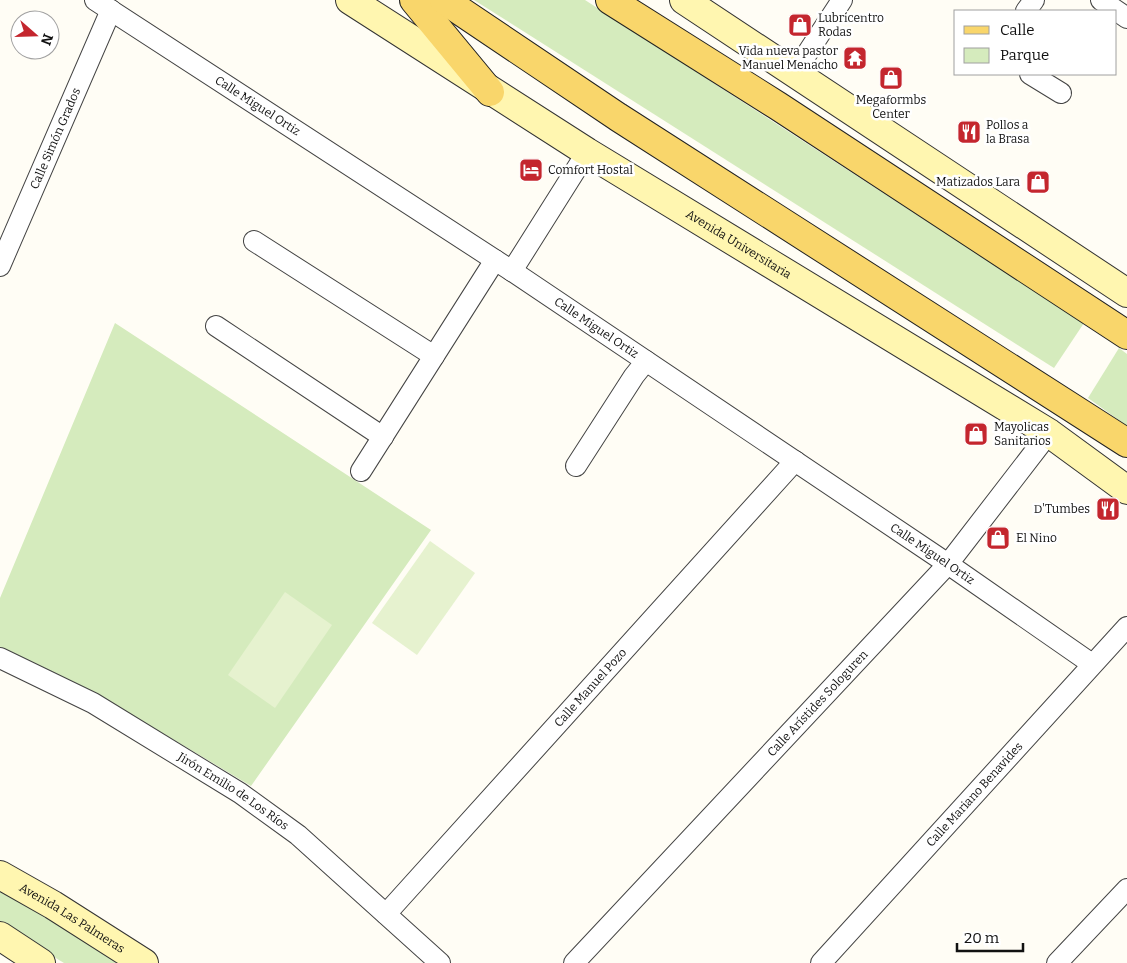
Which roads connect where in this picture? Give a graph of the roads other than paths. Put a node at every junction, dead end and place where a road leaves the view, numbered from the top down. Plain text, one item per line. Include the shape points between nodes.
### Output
1 (350, 0) edge
2 (414, 0) edge
3 (444, 0) edge
4 (610, 0) edge
5 (684, 0) edge
6 (842, 0) edge
7 (1101, 0) edge
8 (103, 5) edge
9 (1124, 10) edge
10 (795, 72) junction
11 (1032, 75) edge
12 (490, 92) junction
13 (1061, 93) dead end
14 (587, 152) junction
15 (254, 241) dead end
16 (495, 260) junction
17 (0, 266) edge
18 (512, 271) junction
19 (1127, 294) edge
20 (216, 326) dead end
21 (1127, 335) edge
22 (434, 356) junction
23 (646, 361) junction
24 (1049, 433) junction
25 (383, 437) junction
26 (1127, 443) edge
27 (795, 461) junction
28 (576, 466) dead end
29 (361, 471) dead end
30 (1127, 490) edge
31 (948, 564) junction
32 (1127, 627) edge
33 (0, 658) edge
34 (1092, 664) junction
35 (0, 875) edge
36 (1127, 889) edge
37 (386, 914) junction
38 (0, 936) edge
39 (1068, 960) edge
40 (41, 963) edge
41 (144, 963) edge
42 (440, 963) edge
43 (574, 963) edge
44 (821, 963) edge

1 - 12 main road, Avenida Universitaria
2 - 12 main road
3 - 26 main road via 626,123
4 - 21 main road
5 - 10 main road
6 - 10 street
7 - 9 street
8 - 16 street, Calle Miguel Ortiz
8 - 17 street, Calle Simón Grados
10 - 19 main road
11 - 13 street
12 - 14 main road, Avenida Universitaria
14 - 18 street
14 - 24 main road, Avenida Universitaria
15 - 22 street
16 - 18 street, Calle Miguel Ortiz
16 - 22 street
18 - 23 street, Calle Miguel Ortiz
20 - 25 street
22 - 25 street
23 - 27 street, Calle Miguel Ortiz
23 - 28 street
24 - 30 main road, Avenida Universitaria
24 - 31 street, Calle Arístides Sologuren
25 - 29 street
27 - 31 street, Calle Miguel Ortiz
27 - 37 street, Calle Manuel Pozo
31 - 34 street, Calle Miguel Ortiz
31 - 43 street, Calle Arístides Sologuren
32 - 34 street, Calle Mariano Benavides
33 - 37 street, Jirón Emilio de Los Ríos via 93,703 240,793 298,835
34 - 44 street, Calle Mariano Benavides
35 - 41 main road, Avenida Las Palmeras
36 - 39 street
37 - 42 street, Jirón Emilio de Los Ríos
38 - 40 main road

